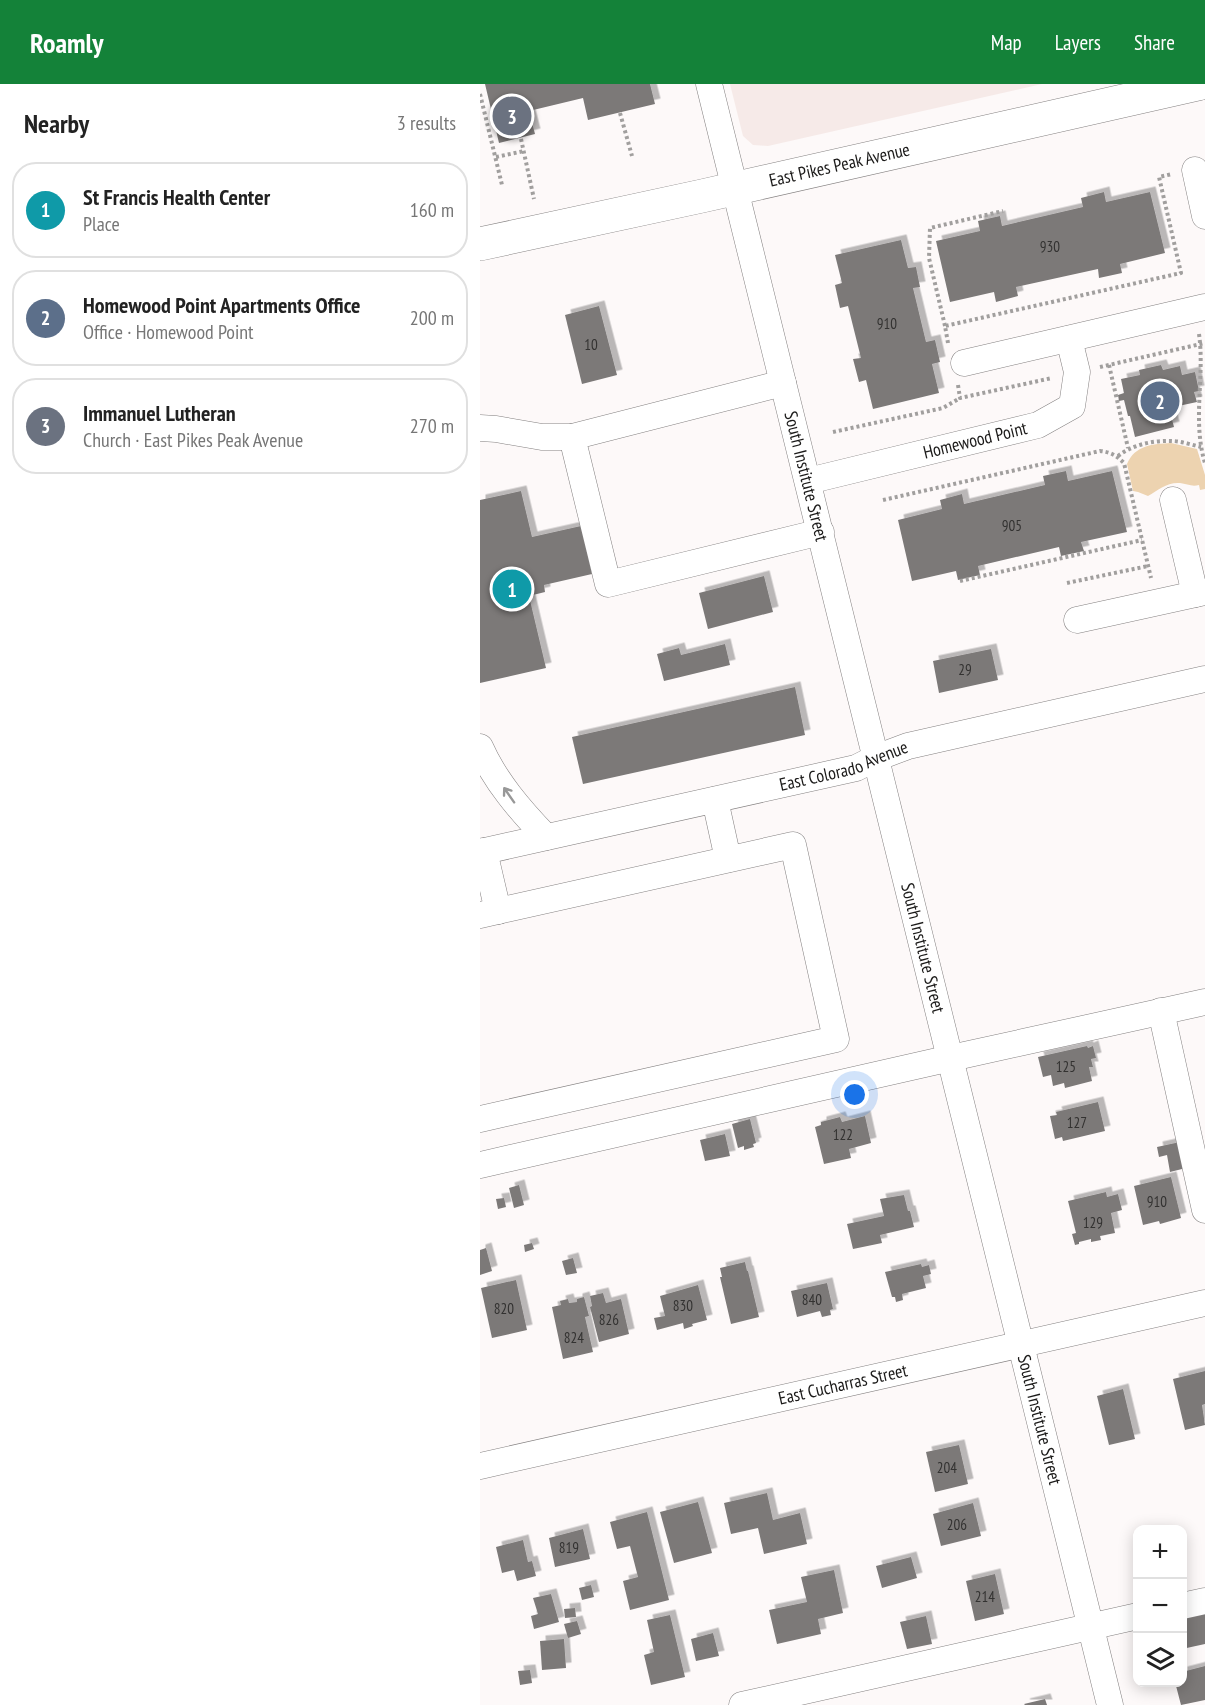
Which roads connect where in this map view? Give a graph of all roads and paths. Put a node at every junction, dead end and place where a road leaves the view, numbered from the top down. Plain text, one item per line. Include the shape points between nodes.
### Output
1 (709, 84) edge
2 (1198, 84) edge
3 (480, 94) edge
4 (620, 113) dead end
5 (521, 139) dead end
6 (524, 151) junction
7 (632, 156) dead end
8 (496, 157) junction
9 (1195, 170) dead end
10 (502, 185) dead end
11 (735, 188) junction
12 (534, 198) dead end
13 (1003, 211) dead end
14 (1205, 216) edge
15 (480, 244) edge
16 (1199, 309) edge
17 (945, 326) dead end
18 (1069, 339) junction
19 (964, 363) dead end
20 (1109, 365) dead end
21 (783, 383) junction
22 (960, 398) dead end
23 (480, 429) edge
24 (834, 432) dead end
25 (572, 437) junction
26 (1201, 447) junction
27 (1128, 448) junction
28 (1118, 456) junction
29 (1205, 463) edge
30 (808, 481) junction
31 (883, 500) dead end
32 (1173, 500) dead end
33 (820, 532) junction
34 (1142, 540) junction
35 (1148, 566) junction
36 (960, 581) dead end
37 (1067, 583) dead end
38 (1200, 593) edge
39 (1157, 602) junction
40 (1077, 620) dead end
41 (1205, 679) edge
42 (480, 747) edge
43 (876, 758) junction
44 (714, 800) junction
45 (546, 837) junction
46 (482, 852) edge
47 (728, 859) junction
48 (489, 913) edge
49 (1205, 1002) edge
50 (1161, 1011) junction
51 (951, 1058) junction
52 (480, 1119) edge
53 (480, 1165) edge
54 (1205, 1210) edge
55 (1205, 1303) edge
56 (1022, 1344) junction
57 (480, 1466) edge
58 (1205, 1601) edge
59 (1187, 1605) edge
60 (1133, 1617) edge
61 (1091, 1626) junction
62 (742, 1705) edge
63 (1110, 1705) edge

1 - 11 street, South Institute Street
2 - 11 main road, East Pikes Peak Avenue
3 - 8 path
4 - 7 path
5 - 6 path
6 - 8 path
6 - 12 path
8 - 10 path
9 - 14 street
11 - 15 main road, East Pikes Peak Avenue
11 - 21 street, South Institute Street
13 - 17 path via 930,228 929,258
16 - 18 street
16 - 26 path via 1203,370
18 - 19 street
18 - 30 street, Homewood Point via 1077,372 1072,406 1038,425
20 - 27 path
21 - 25 street
21 - 30 street, South Institute Street
22 - 24 path via 943,408
23 - 25 street
25 - 33 street via 608,584
26 - 27 path via 1174,441
26 - 29 path
27 - 28 path
28 - 31 path via 1100,451
28 - 34 path via 1124,463
30 - 33 street, South Institute Street
32 - 38 street
33 - 43 street, South Institute Street
34 - 35 path
34 - 36 path
35 - 37 path
35 - 39 path
38 - 39 street
39 - 40 street
41 - 43 street, East Colorado Avenue via 908,746
45 -> 42 street via 521,812
43 - 44 street, East Colorado Avenue via 856,768
43 - 51 street, South Institute Street
44 - 45 street, East Colorado Avenue
44 - 47 street
45 - 46 street, East Colorado Avenue
46 - 48 street
47 - 48 street
47 - 52 street via 793,845 836,1039
49 - 50 street
50 - 51 street
50 - 54 street
51 - 53 street
51 - 56 street, South Institute Street
55 - 56 street, East Cucharras Street
56 - 57 street, East Cucharras Street
56 - 61 street, South Institute Street
58 - 59 street
60 - 61 street
61 - 62 street
61 - 63 street, South Institute Street

